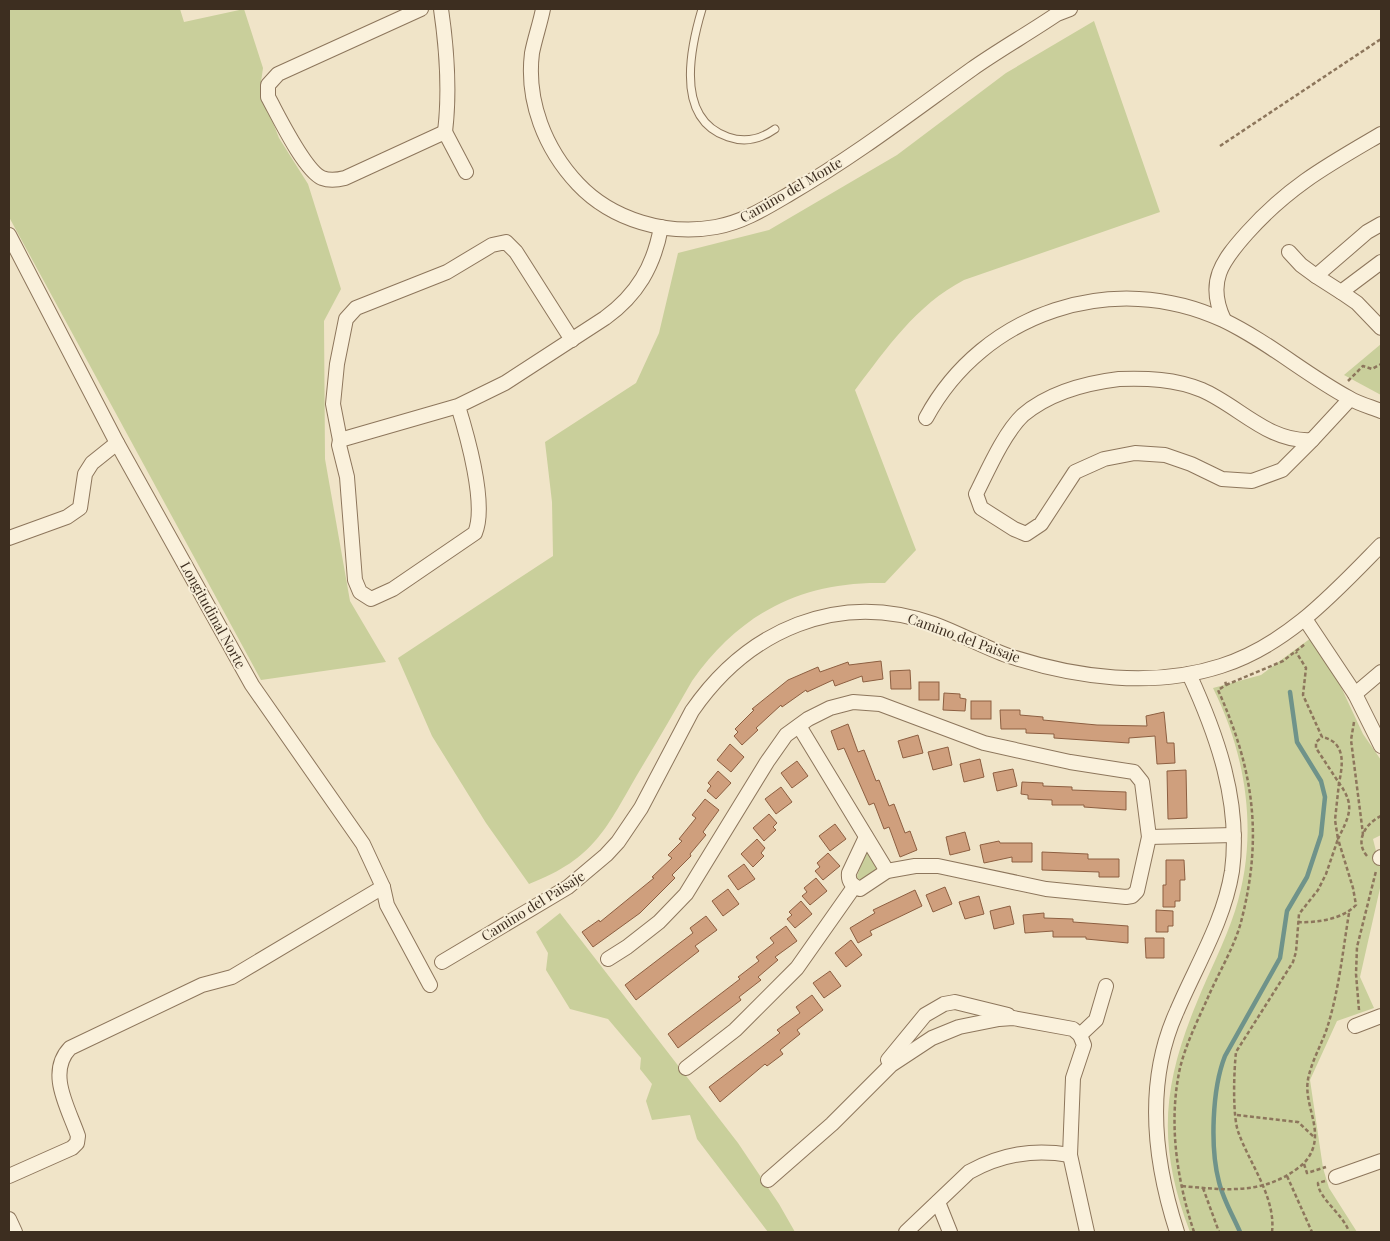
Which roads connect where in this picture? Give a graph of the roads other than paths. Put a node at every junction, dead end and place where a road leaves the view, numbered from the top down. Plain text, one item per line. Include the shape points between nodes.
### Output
1 (421, 9) edge
2 (441, 9) edge
3 (543, 9) edge
4 (702, 9) edge
5 (1070, 9) edge
6 (775, 129) dead end
7 (445, 132) junction
8 (1381, 134) edge
9 (466, 172) dead end
10 (1381, 224) edge
11 (661, 227) junction
12 (9, 235) edge
13 (1289, 252) dead end
14 (1381, 262) edge
15 (1316, 276) junction
16 (1341, 292) junction
17 (1224, 320) junction
18 (1381, 328) edge
19 (572, 340) junction
20 (1350, 399) junction
21 (458, 406) junction
22 (1376, 409) edge
23 (926, 418) dead end
24 (1381, 422) edge
25 (340, 440) junction
26 (1312, 440) junction
27 (117, 443) junction
28 (9, 538) edge
29 (1381, 545) edge
30 (1305, 619) junction
31 (1381, 672) edge
32 (1189, 674) junction
33 (1355, 694) junction
34 (799, 726) junction
35 (1381, 746) edge
36 (1234, 835) junction
37 (866, 837) junction
38 (1149, 837) junction
39 (887, 871) junction
40 (383, 887) junction
41 (854, 887) junction
42 (608, 959) dead end
43 (442, 962) dead end
44 (430, 984) dead end
45 (1106, 986) dead end
46 (1381, 1016) edge
47 (1013, 1018) junction
48 (1358, 1025) road end
49 (1080, 1035) junction
50 (686, 1068) dead end
51 (880, 1076) junction
52 (1070, 1156) junction
53 (1381, 1161) edge
54 (9, 1176) edge
55 (1336, 1177) road end
56 (768, 1180) dead end
57 (938, 1202) junction
58 (9, 1219) edge
59 (15, 1232) edge
60 (906, 1232) edge
61 (950, 1232) edge
62 (1087, 1232) edge
63 (1177, 1232) edge

1 - 7 street via 278,74 268,85 268,97 310,168 330,180 345,178
2 - 7 street via 447,51
3 - 11 street, Camino del Monte via 531,73 536,109 548,144 568,174 595,199 627,217
4 - 6 lane via 689,69 693,96 701,115 719,133 736,139 754,139
5 - 11 street, Camino del Monte via 1057,14 973,69 823,174 752,216 716,227
7 - 9 street
8 - 17 street via 1297,185 1269,209 1227,256 1220,269 1216,290 1219,311
10 - 15 street
11 - 19 street via 648,270 630,297
12 - 27 street, Longitudinal Norte
13 - 15 street
14 - 16 street
15 - 16 street
16 - 18 street via 1357,303
17 - 20 street via 1269,345
17 - 23 street via 1181,305 1136,298 1092,300 1051,310 1012,328 978,352 948,382
19 - 21 street via 505,383
19 - 25 street via 516,252 506,242 492,245 447,272 356,308 346,319 333,404
20 - 22 street
20 - 26 street
21 - 25 street
21 - 25 street via 471,448 478,513 475,533 376,598 371,599 360,592 355,580 348,477
22 - 24 street
26 - 26 street via 1282,470 1252,481 1222,479 1165,455 1135,453 1104,459 1075,472 1041,524 1026,534 981,508 976,494 1010,431 1023,416 1059,394 1098,382 1139,378 1188,385 1276,435 1298,441
27 - 28 street via 92,463 86,474 80,508 67,517
27 - 40 street, Longitudinal Norte via 252,685 358,837
29 - 30 street, Camino del Paisaje
30 - 32 street, Camino del Paisaje via 1245,657
30 - 33 street
31 - 33 street
32 - 36 street via 1214,733 1226,774
32 - 43 street, Camino del Paisaje via 1127,678 1066,671 1010,656 934,624 896,614 848,612 800,623 770,636 743,655 704,694 637,814 606,855 568,887
33 - 35 street
34 - 37 street
34 - 38 street via 841,704 880,704 984,743 1070,762 1130,770 1138,774 1142,782
34 - 42 street via 786,735 767,762 686,894 659,922
36 - 38 street
36 - 63 street via 1232,870 1225,904 1176,1012 1159,1076 1156,1103 1158,1156
37 - 39 street
37 - 41 street via 850,867 848,879
38 - 39 street via 1137,891 1132,896 1046,889 938,866
39 - 41 street via 863,888
40 - 44 street, Longitudinal Norte via 387,905
40 - 54 street via 232,977 202,985 70,1048 60,1064 60,1084 78,1142 72,1148
41 - 50 street via 797,968 735,1030
45 - 49 street via 1096,1020
46 - 48 street
47 - 49 street via 1073,1029
47 - 51 street via 972,1023 939,1034 904,1055
47 - 51 street via 955,1002 937,1006 903,1041 886,1062
49 - 52 street via 1084,1045 1073,1078
51 - 56 street via 832,1124
52 - 57 street via 1037,1152 995,1160 969,1172
52 - 62 street
53 - 55 street
57 - 60 street
57 - 61 street
58 - 59 street

